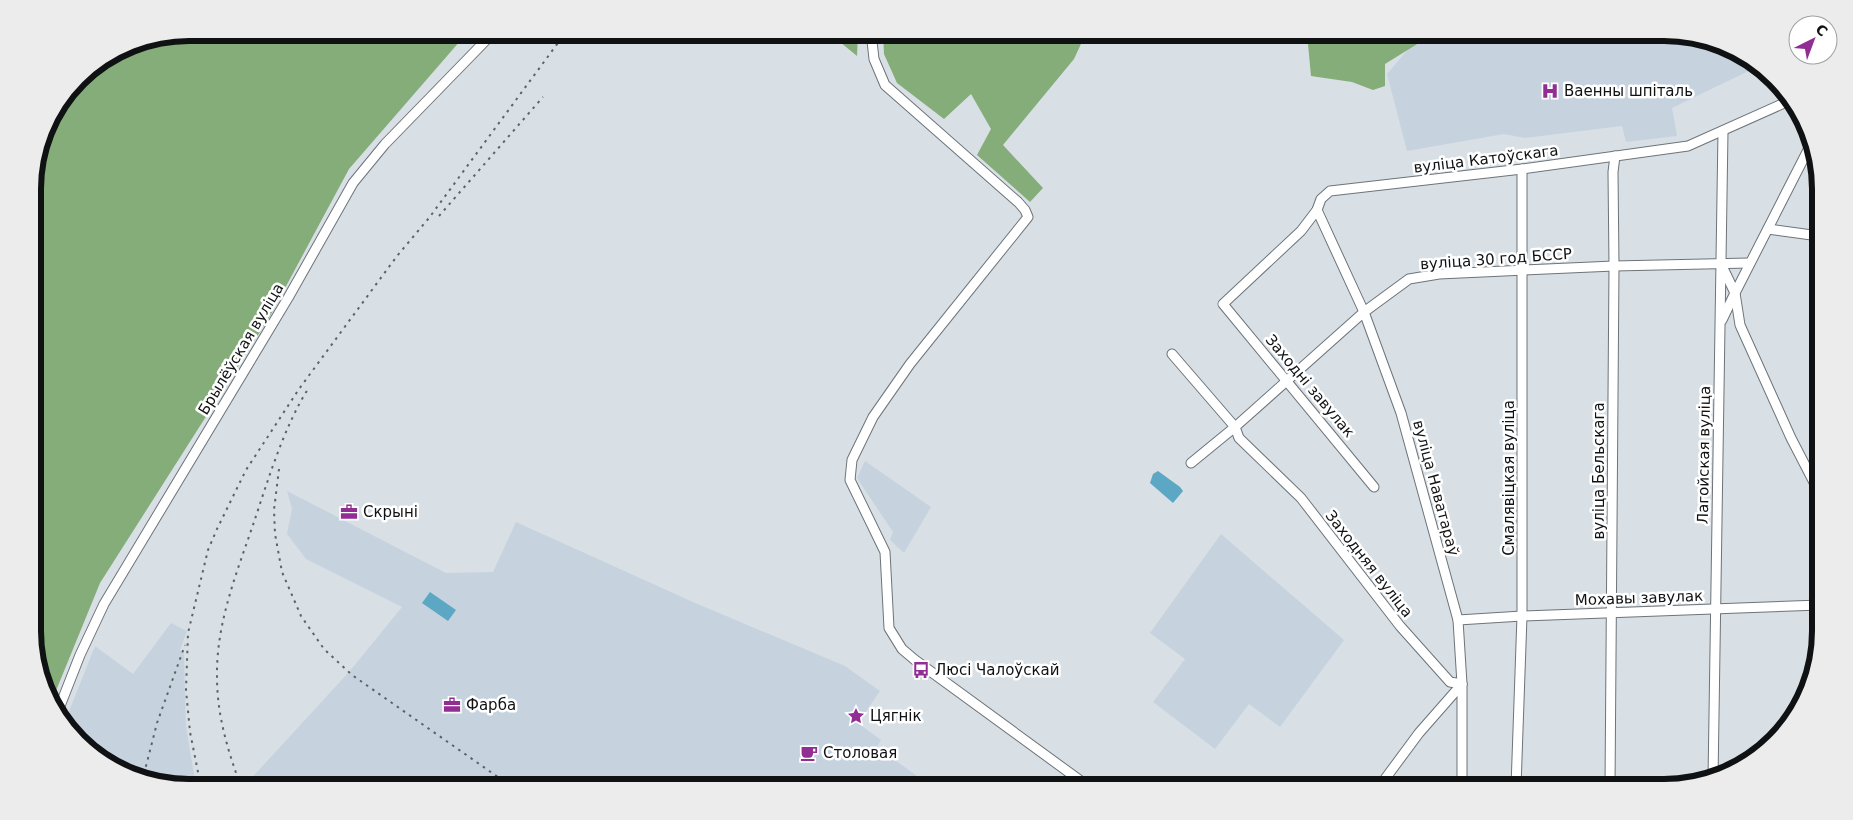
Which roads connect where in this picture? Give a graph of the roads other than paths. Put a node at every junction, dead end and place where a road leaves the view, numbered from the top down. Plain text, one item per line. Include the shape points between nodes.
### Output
1 (484, 42) edge
2 (872, 42) edge
3 (1784, 103) edge
4 (1723, 131) junction
5 (1807, 152) edge
6 (1615, 156) junction
7 (1522, 170) junction
8 (1318, 210) junction
9 (1768, 229) junction
10 (1812, 235) edge
11 (1749, 263) junction
12 (1721, 264) junction
13 (1614, 266) junction
14 (1522, 271) junction
15 (1735, 293) junction
16 (1223, 304) joint
17 (1364, 312) junction
18 (1720, 323) junction
19 (1172, 354) dead end
20 (1287, 379) junction
21 (1235, 427) junction
22 (1191, 464) dead end
23 (1812, 479) edge
24 (1374, 487) dead end
25 (1812, 605) edge
26 (1716, 610) junction
27 (1612, 613) junction
28 (1522, 616) junction
29 (1458, 620) junction
30 (1462, 684) junction
31 (61, 704) edge
32 (1713, 770) edge
33 (1078, 778) edge
34 (1386, 778) edge
35 (1462, 778) edge
36 (1516, 778) edge
37 (1610, 778) edge

1 - 31 street, Брылёўская вуліца via 385,144 353,183 288,298 104,604
2 - 33 street via 874,59 885,85 1018,202 1028,217 910,364 872,417 852,460 850,480 885,552 890,628 902,649 915,660
3 - 4 street, вуліца Катоўскага
4 - 6 street, вуліца Катоўскага via 1688,146
4 - 12 street, Лагойская вуліца
5 - 9 street
6 - 7 street, вуліца Катоўскага
6 - 13 street, вуліца Бельскага
7 - 8 street, вуліца Катоўскага via 1330,191 1321,199
7 - 14 street, Смалявіцкая вуліца
8 - 16 street, вуліца Катоўскага
8 - 17 street, вуліца Наватараў
9 - 10 street
9 - 11 street
11 - 12 street, вуліца 30 год БССР
11 - 15 street
12 - 13 street, вуліца 30 год БССР
12 - 15 street
12 - 18 street, Лагойская вуліца
13 - 14 street, вуліца 30 год БССР
13 - 27 street, вуліца Бельскага
14 - 17 street, вуліца 30 год БССР via 1439,274 1409,279
14 - 28 street, Смалявіцкая вуліца
15 - 18 street
15 - 23 street via 1740,325
16 - 20 street, Заходні завулак
17 - 20 street, вуліца 30 год БССР
17 - 29 street, вуліца Наватараў via 1401,413
18 - 26 street, Лагойская вуліца
19 - 21 street, Заходняя вуліца
20 - 21 street, вуліца 30 год БССР
20 - 24 street, Заходні завулак
21 - 22 street, вуліца 30 год БССР
21 - 30 street, Заходняя вуліца via 1239,438 1301,498 1432,663 1450,682
25 - 26 street, Мохавы завулак
26 - 27 street, Мохавы завулак
26 - 32 street, Лагойская вуліца
27 - 28 street, Мохавы завулак
27 - 37 street, вуліца Бельскага
28 - 29 street, Мохавы завулак
28 - 36 street, Смалявіцкая вуліца
29 - 30 street, вуліца Наватараў
30 - 34 street
30 - 35 street, вуліца Наватараў

